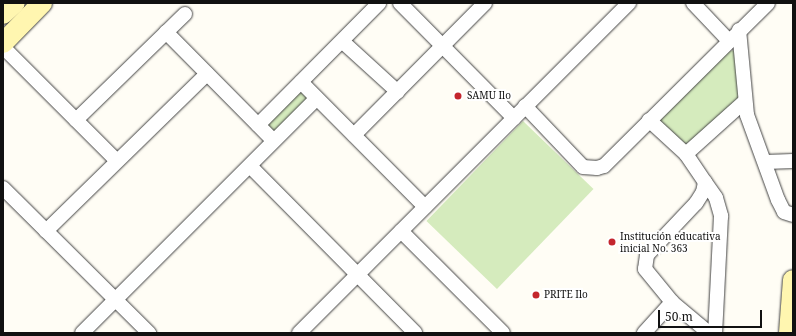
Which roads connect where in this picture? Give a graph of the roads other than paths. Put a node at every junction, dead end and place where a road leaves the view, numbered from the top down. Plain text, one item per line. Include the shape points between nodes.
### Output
1 (15, 3) edge
2 (42, 3) edge
3 (379, 3) edge
4 (400, 3) edge
5 (485, 3) edge
6 (629, 3) edge
7 (693, 3) edge
8 (768, 3) edge
9 (3, 14) edge
10 (185, 14) dead end
11 (740, 30) junction
12 (166, 32) junction
13 (729, 41) junction
14 (343, 42) junction
15 (3, 43) edge
16 (442, 45) junction
17 (3, 46) edge
18 (207, 74) junction
19 (301, 82) junction
20 (398, 92) junction
21 (317, 98) junction
22 (744, 102) junction
23 (526, 106) junction
24 (514, 118) junction
25 (76, 120) junction
26 (649, 120) junction
27 (258, 125) junction
28 (354, 136) junction
29 (274, 141) junction
30 (686, 154) junction
31 (117, 161) junction
32 (793, 161) edge
33 (766, 162) junction
34 (250, 166) junction
35 (705, 182) junction
36 (3, 188) edge
37 (425, 207) junction
38 (793, 215) edge
39 (46, 231) junction
40 (401, 231) junction
41 (357, 274) junction
42 (793, 280) edge
43 (116, 300) junction
44 (672, 302) junction
45 (82, 333) edge
46 (149, 333) edge
47 (298, 333) edge
48 (415, 333) edge
49 (503, 333) edge
50 (644, 333) edge
51 (709, 333) edge
52 (715, 333) edge
53 (789, 333) edge

1 - 9 main road
2 - 15 main road
3 - 14 street
4 - 16 street
5 - 16 street
6 - 23 street
7 - 13 street
8 - 11 street
10 - 12 street
11 - 13 street
11 - 22 street
12 - 18 street
12 - 25 street
13 - 26 street
14 - 19 street
14 - 20 street
16 - 20 street
16 - 24 street
17 - 25 street
18 - 27 street
18 - 31 street
19 - 21 street
19 - 27 street
20 - 28 street
21 - 28 street
21 - 29 street
22 - 30 street
22 - 33 street
23 - 24 street
23 - 26 street via 583,167 590,169 604,166
24 - 37 street
25 - 31 street
26 - 30 street
27 - 29 street
28 - 37 street
29 - 34 street
30 - 35 street
31 - 39 street
32 - 33 street
33 - 38 street via 784,212
34 - 41 street
34 - 43 street
35 - 44 street via 703,192 696,203 647,255 644,262 648,276
35 - 52 street via 716,198 721,216
36 - 39 street
37 - 40 street
39 - 43 street
40 - 41 street
40 - 49 street
41 - 47 street
41 - 48 street
42 - 53 main road
43 - 45 street
43 - 46 street
44 - 50 street
44 - 51 street

